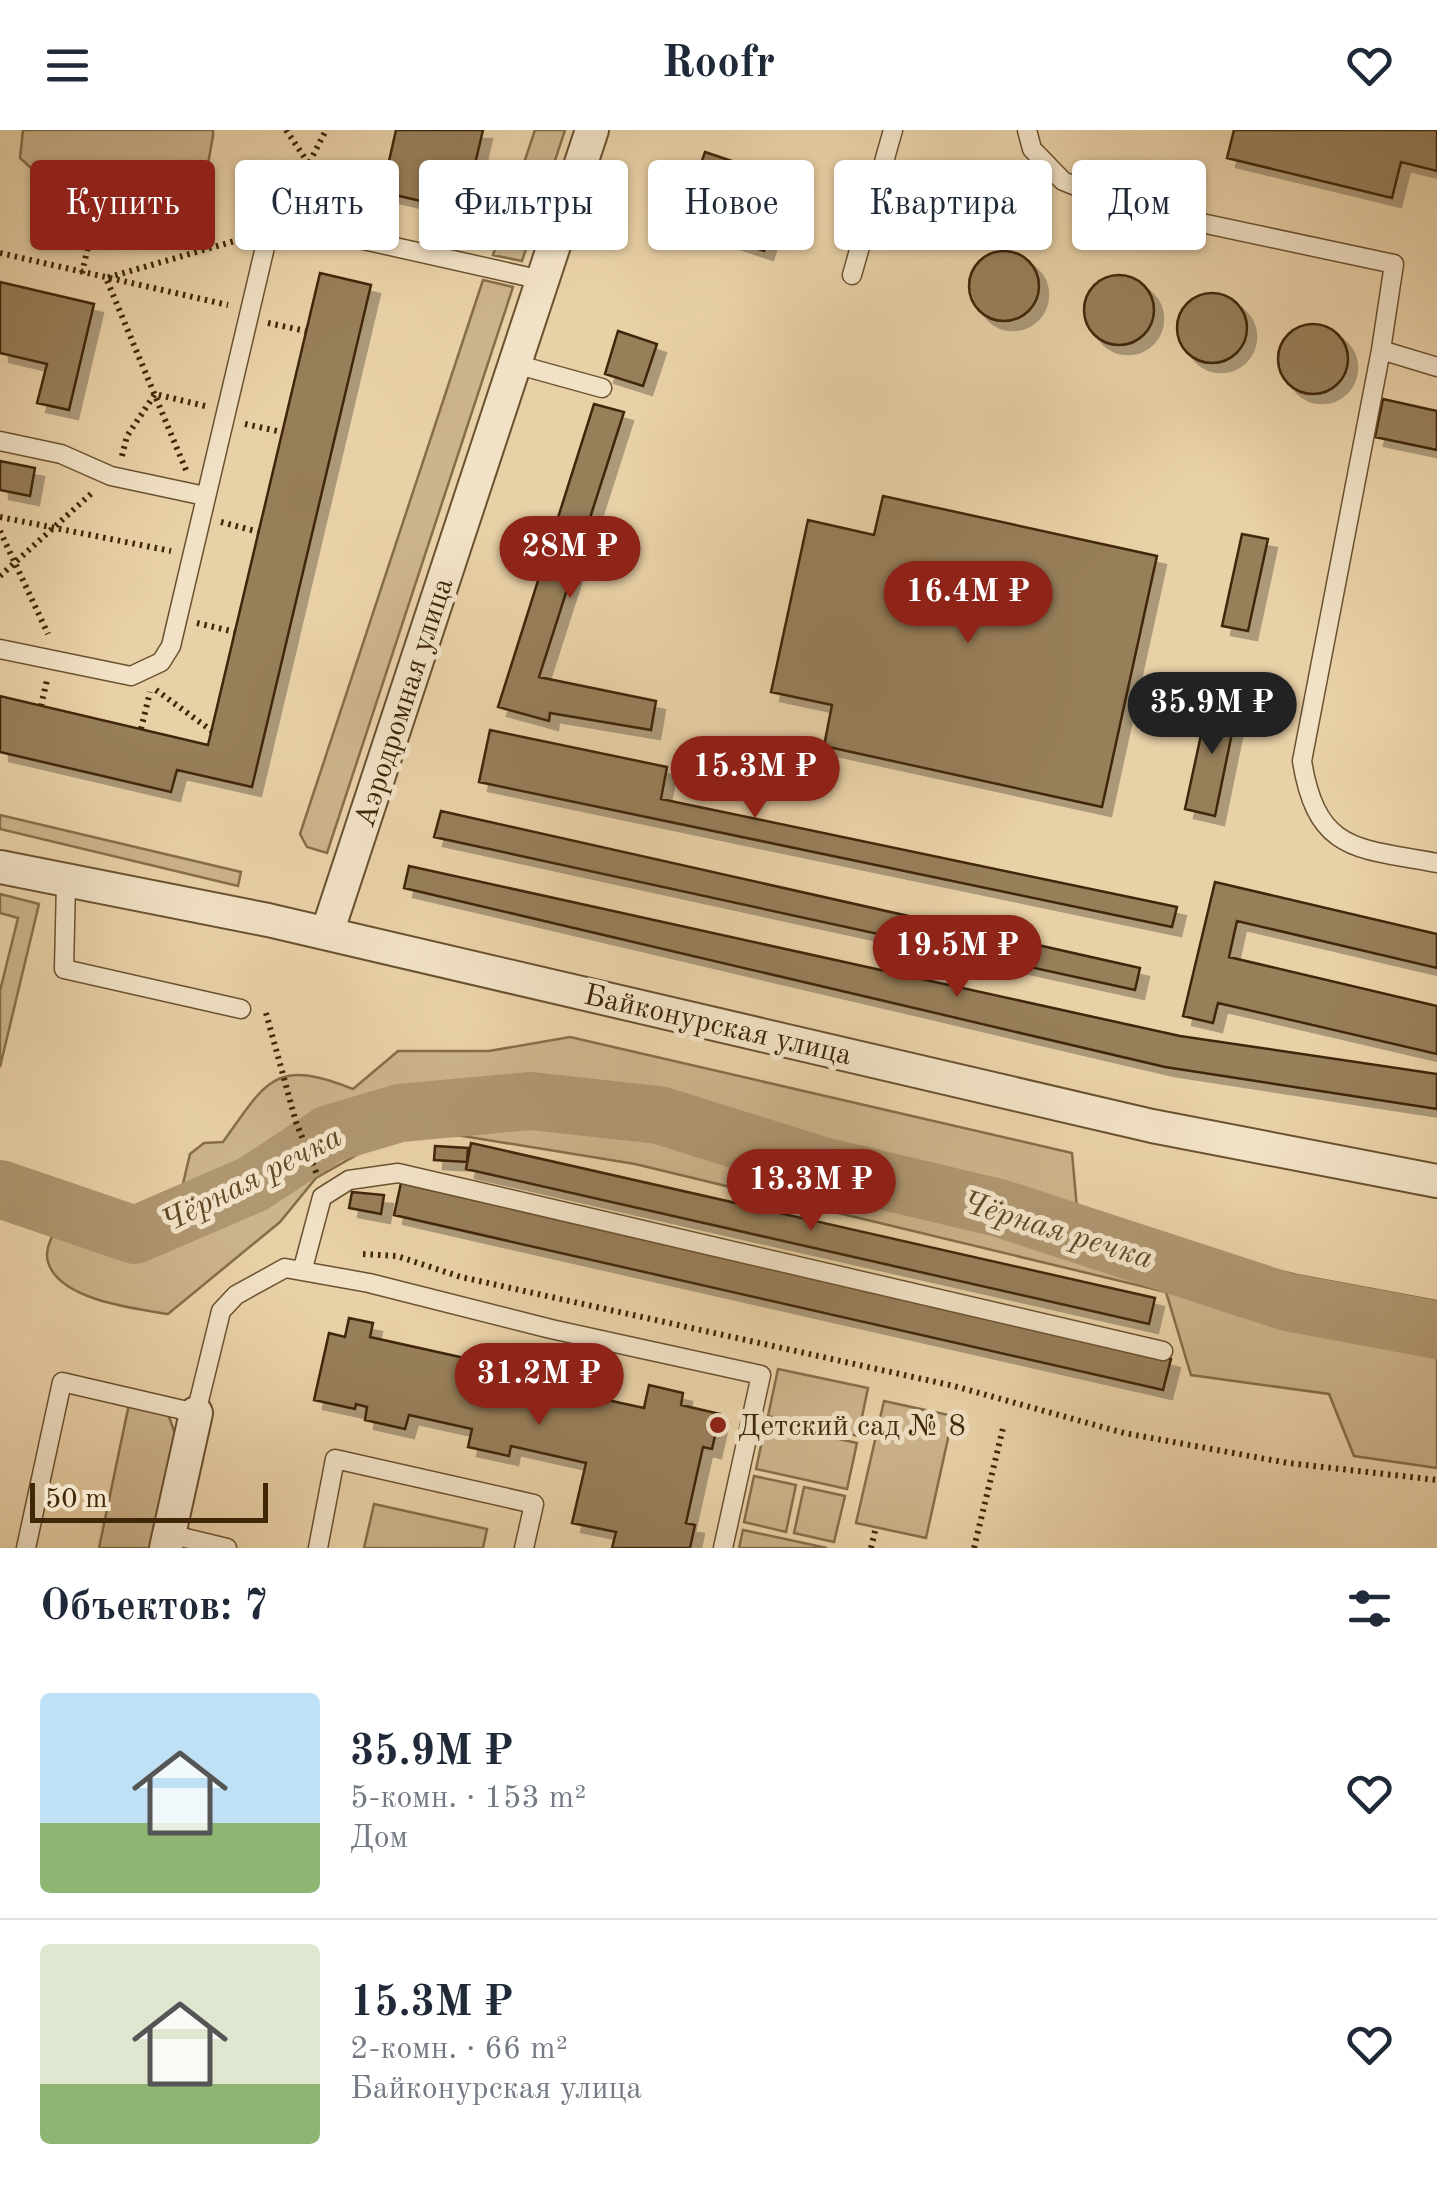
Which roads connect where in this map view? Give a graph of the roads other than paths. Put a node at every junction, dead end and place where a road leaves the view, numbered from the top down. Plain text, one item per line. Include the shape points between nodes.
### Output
1 (592, 130) edge
2 (1027, 130) edge
3 (885, 132) edge
4 (852, 275) dead end
5 (542, 280) junction
6 (1380, 350) junction
7 (514, 364) junction
8 (1437, 367) edge
9 (602, 388) dead end
10 (0, 441) edge
11 (205, 496) junction
12 (0, 648) edge
13 (1437, 863) edge
14 (0, 866) edge
15 (66, 883) junction
16 (328, 933) junction
17 (241, 1009) dead end
18 (1437, 1181) edge
19 (303, 1268) junction
20 (1162, 1350) dead end
21 (196, 1413) junction
22 (168, 1541) edge
23 (26, 1548) edge
24 (226, 1548) edge
25 (318, 1548) edge
26 (524, 1548) edge
27 (723, 1548) edge

1 - 5 street, Аэродромная улица
2 - 6 lane via 1032,149 1063,181 1130,208 1394,264
3 - 4 lane
5 - 7 street, Аэродромная улица
5 - 11 lane via 274,226
6 - 8 lane
6 - 13 lane via 1302,762 1308,800 1330,834 1364,850
7 - 9 lane
7 - 16 street, Аэродромная улица
10 - 11 lane via 62,454 111,476
11 - 12 lane via 170,646 160,662 146,672 117,675
14 - 15 street, Байконурская улица
15 - 16 street, Байконурская улица
15 - 17 lane via 64,969
16 - 18 street, Байконурская улица via 1152,1126
19 - 20 lane via 322,1197 349,1180 398,1173
19 - 21 lane via 269,1274 221,1311
19 - 27 lane via 761,1375
21 - 22 street
21 - 23 lane via 62,1382
22 - 24 lane
25 - 26 lane via 335,1459 534,1504

